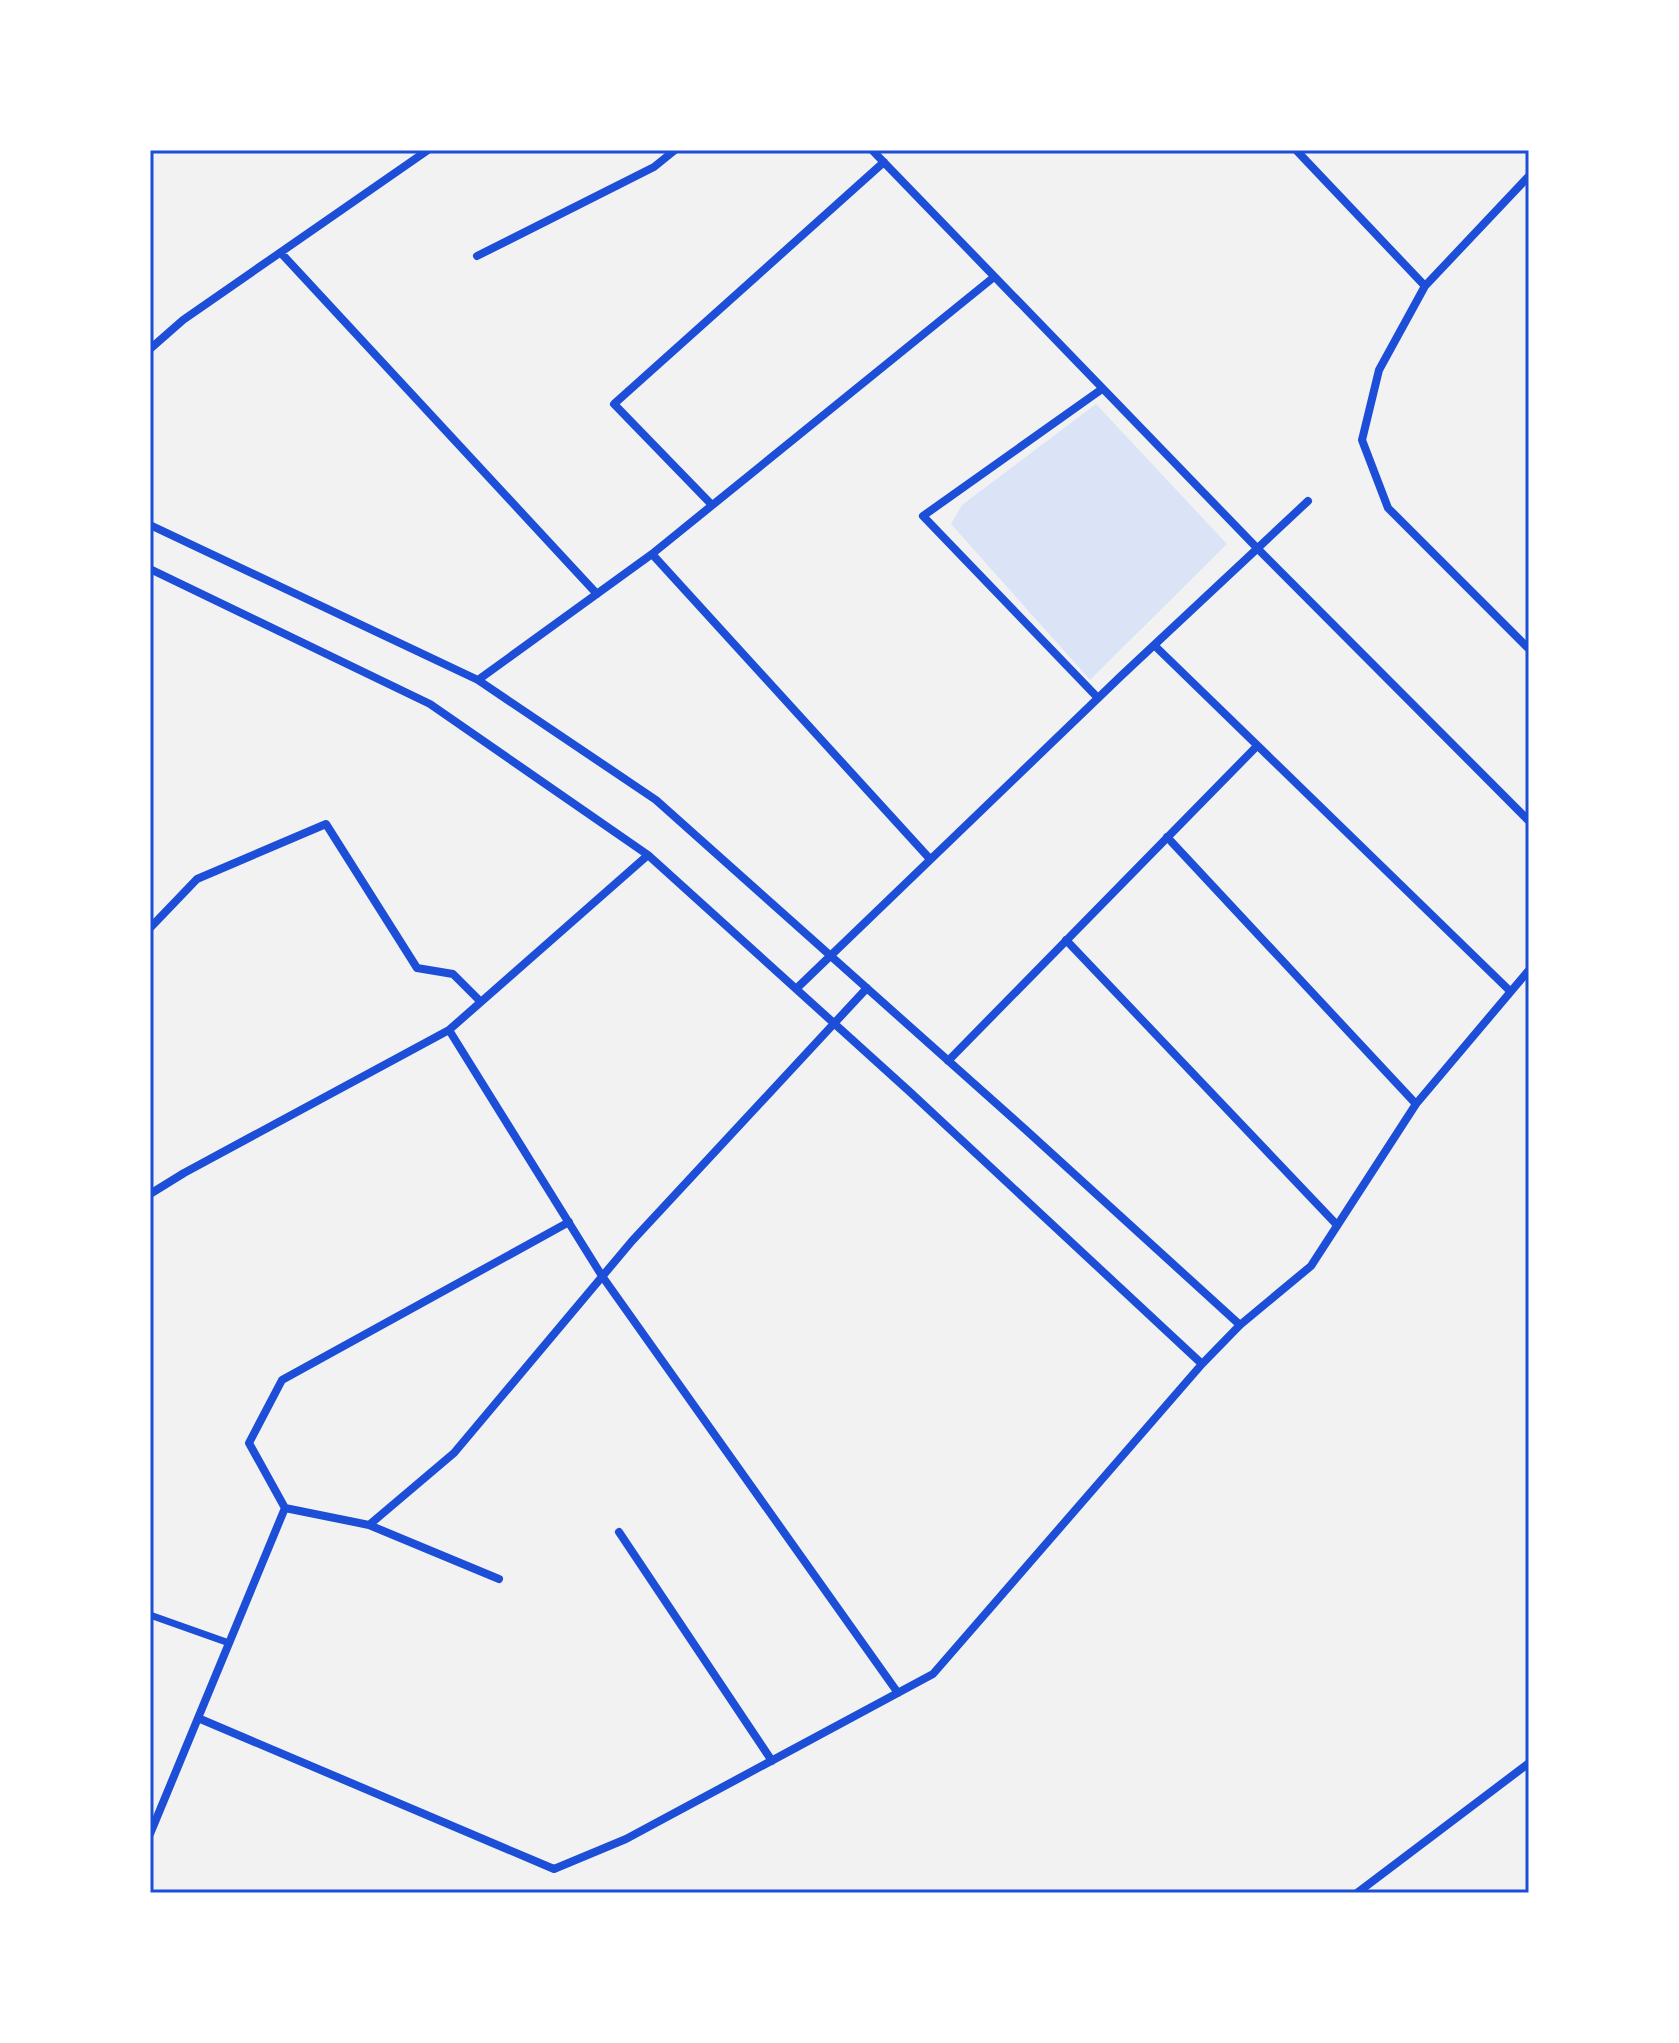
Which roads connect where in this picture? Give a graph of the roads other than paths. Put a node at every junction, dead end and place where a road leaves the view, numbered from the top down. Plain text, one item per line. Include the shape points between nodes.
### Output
1 (428, 150) edge
2 (675, 150) edge
3 (872, 150) edge
4 (1296, 150) edge
5 (884, 162) junction
6 (1529, 176) edge
7 (281, 253) junction
8 (477, 256) dead end
9 (994, 277) junction
10 (1425, 286) junction
11 (150, 349) edge
12 (1102, 389) junction
13 (1308, 501) dead end
14 (712, 505) junction
15 (150, 525) edge
16 (1257, 548) junction
17 (652, 554) junction
18 (150, 569) edge
19 (597, 594) junction
20 (1154, 645) junction
21 (1529, 649) edge
22 (478, 680) junction
23 (1098, 698) junction
24 (1257, 746) junction
25 (1529, 821) edge
26 (1167, 837) junction
27 (648, 855) junction
28 (930, 859) junction
29 (150, 928) edge
30 (1066, 940) junction
31 (830, 955) junction
32 (1529, 970) edge
33 (867, 988) junction
34 (796, 989) junction
35 (1510, 991) junction
36 (481, 1002) junction
37 (836, 1025) junction
38 (449, 1030) junction
39 (948, 1061) junction
40 (1416, 1104) junction
41 (150, 1194) edge
42 (569, 1222) junction
43 (1337, 1225) junction
44 (602, 1276) junction
45 (1240, 1325) junction
46 (1202, 1364) junction
47 (285, 1508) junction
48 (369, 1525) junction
49 (619, 1532) dead end
50 (499, 1579) dead end
51 (150, 1615) edge
52 (229, 1643) junction
53 (898, 1693) junction
54 (198, 1718) junction
55 (772, 1761) junction
56 (1529, 1763) edge
57 (150, 1834) edge
58 (1357, 1893) edge

1 - 7 street
2 - 8 street via 654,167
3 - 5 street
4 - 10 street
5 - 9 street
5 - 14 street via 614,404
6 - 10 street
7 - 11 street
7 - 19 street
9 - 12 street
9 - 14 street
10 - 21 street via 1379,370 1362,440 1388,508
12 - 16 street
12 - 23 street via 923,516
13 - 16 street
14 - 17 street
15 - 22 street
16 - 20 street
16 - 25 street
17 - 19 street
17 - 28 street
18 - 27 street via 430,704
19 - 22 street
20 - 23 street
20 - 24 street
22 - 31 street via 656,800
23 - 28 street
24 - 26 street
24 - 35 street
26 - 30 street
26 - 40 street
27 - 34 street
27 - 36 street
28 - 31 street
29 - 36 street via 197,879 326,824 417,968 453,974
30 - 39 street
30 - 43 street
31 - 33 street
31 - 34 street
32 - 35 street
33 - 37 street
33 - 39 street
34 - 37 street
35 - 40 street
36 - 38 street
37 - 44 street
37 - 46 street
38 - 41 street
38 - 42 street
39 - 45 street
40 - 43 street
42 - 44 street
42 - 47 street via 282,1380 249,1443
43 - 45 street via 1311,1266
44 - 48 street via 454,1453
44 - 53 street
45 - 46 street
46 - 53 street via 933,1674
47 - 48 street
47 - 52 street
48 - 50 street
49 - 55 street
51 - 52 street
52 - 54 street
53 - 55 street
54 - 55 street via 554,1869 626,1839
54 - 57 street
56 - 58 street

